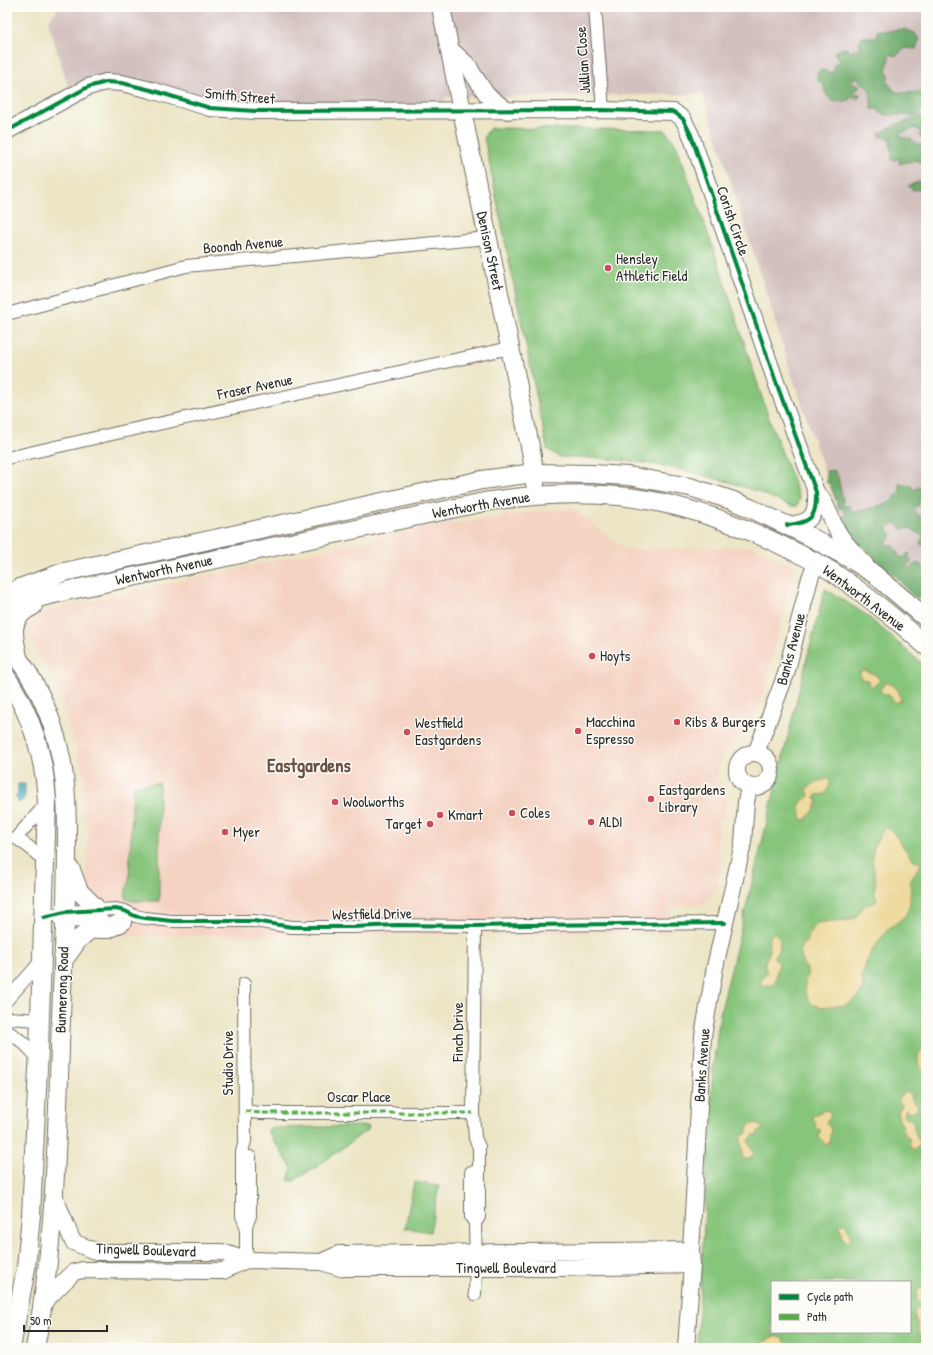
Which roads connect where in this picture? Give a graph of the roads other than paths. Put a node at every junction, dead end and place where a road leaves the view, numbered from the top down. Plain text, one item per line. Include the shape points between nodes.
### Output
1 (441, 7) edge
2 (595, 7) edge
3 (450, 49) junction
4 (602, 110) junction
5 (462, 111) junction
6 (508, 111) junction
7 (7, 131) edge
8 (488, 238) junction
9 (7, 314) edge
10 (510, 348) junction
11 (7, 458) edge
12 (534, 473) junction
13 (816, 492) junction
14 (536, 495) junction
15 (787, 525) junction
16 (828, 545) junction
17 (816, 563) junction
18 (64, 572) junction
19 (874, 574) junction
20 (7, 581) edge
21 (71, 590) junction
22 (7, 594) edge
23 (7, 612) edge
24 (926, 618) edge
25 (926, 646) edge
26 (13, 651) edge
27 (7, 678) edge
28 (756, 753) junction
29 (749, 787) junction
30 (47, 804) junction
31 (12, 840) edge
32 (67, 862) junction
33 (46, 864) junction
34 (99, 911) junction
35 (65, 916) junction
36 (44, 917) junction
37 (172, 921) junction
38 (122, 922) junction
39 (725, 923) junction
40 (475, 926) junction
41 (42, 960) junction
42 (63, 961) junction
43 (244, 984) dead end
44 (7, 1000) edge
45 (7, 1018) edge
46 (40, 1020) junction
47 (7, 1031) edge
48 (39, 1060) junction
49 (244, 1110) junction
50 (474, 1113) junction
51 (54, 1195) junction
52 (691, 1258) junction
53 (246, 1260) junction
54 (476, 1260) junction
55 (475, 1294) dead end
56 (43, 1304) junction
57 (11, 1348) edge
58 (35, 1348) edge
59 (686, 1348) edge

1 - 3 main road, Denison Street
2 - 4 street, Jullian Close
3 - 5 main road, Denison Street
3 - 6 street via 469,66 487,95
4 - 6 street, Corish Circle
4 - 13 street, Corish Circle via 674,112 687,125
5 - 6 street, Corish Circle
5 - 7 street, Smith Street via 254,111 210,108 151,90 106,82 88,87
5 - 8 main road, Denison Street
8 - 9 street, Boonah Avenue via 186,266
8 - 10 main road, Denison Street
10 - 11 street, Fraser Avenue
10 - 12 main road, Denison Street
12 - 14 main road, Denison Street
12 - 15 main road, Wentworth Avenue via 628,476 690,487 731,500
12 - 18 main road, Wentworth Avenue via 440,488
13 - 15 street, Corish Circle via 814,513 806,521
13 - 19 street, Corish Circle via 824,499 836,530
14 - 17 main road, Wentworth Avenue via 620,496 680,508 755,533
14 - 21 main road, Wentworth Avenue via 484,502
15 - 16 main road, Wentworth Avenue
16 - 17 main road, Banks Avenue
16 - 19 main road, Wentworth Avenue
17 - 25 main road, Wentworth Avenue via 869,598
17 - 28 street, Banks Avenue via 786,674
18 - 20 main road
18 - 22 main road, Wentworth Avenue
19 - 24 main road, Wentworth Avenue
21 - 23 main road, Wentworth Avenue via 29,600
21 - 26 main road, Bunnerong Road via 31,607 18,617 13,633
26 - 32 main road, Bunnerong Road via 38,690 57,741 65,785
27 - 30 main road, Bunnerong Road via 20,699 32,728 44,771
28 - 29 street via 742,757 736,770 740,781
28 - 29 street via 769,761 770,776 764,784
29 - 39 street, Banks Avenue via 743,843
30 - 31 street
30 - 33 main road, Bunnerong Road
31 - 33 street via 29,847
32 - 34 main road via 78,891
32 - 35 main road, Bunnerong Road
33 - 36 main road, Bunnerong Road
34 - 35 street, Westfield Drive
34 - 37 street, Westfield Drive via 116,909 145,918
35 - 36 street, Westfield Drive
35 - 38 street, Westfield Drive
35 - 42 main road, Bunnerong Road
36 - 41 main road, Bunnerong Road
37 - 38 street, Westfield Drive via 163,924
37 - 40 street, Westfield Drive via 254,921 292,927
38 - 42 main road via 108,929 88,931
39 - 40 street, Westfield Drive
39 - 52 street, Banks Avenue via 703,1036
40 - 50 street, Finch Drive
41 - 44 street
41 - 46 main road, Bunnerong Road
42 - 51 main road, Bunnerong Road
43 - 49 street, Studio Drive
45 - 46 street
46 - 48 main road, Bunnerong Road
47 - 48 street via 18,1037
48 - 57 main road, Bunnerong Road via 26,1268
49 - 50 street, Oscar Place via 260,1113
49 - 53 street, Studio Drive via 245,1141 250,1152 250,1216 246,1226
50 - 54 street, Finch Drive via 475,1138 479,1147
51 - 53 street, Tingwell Boulevard via 73,1242 97,1252 222,1252
51 - 56 main road, Bunnerong Road
52 - 54 street, Tingwell Boulevard via 559,1268
52 - 59 street, Banks Avenue
53 - 54 street, Tingwell Boulevard via 321,1262 341,1268
53 - 56 street, Tingwell Boulevard via 223,1271 83,1270 74,1272
54 - 55 street, Finch Drive
56 - 58 main road, Bunnerong Road

